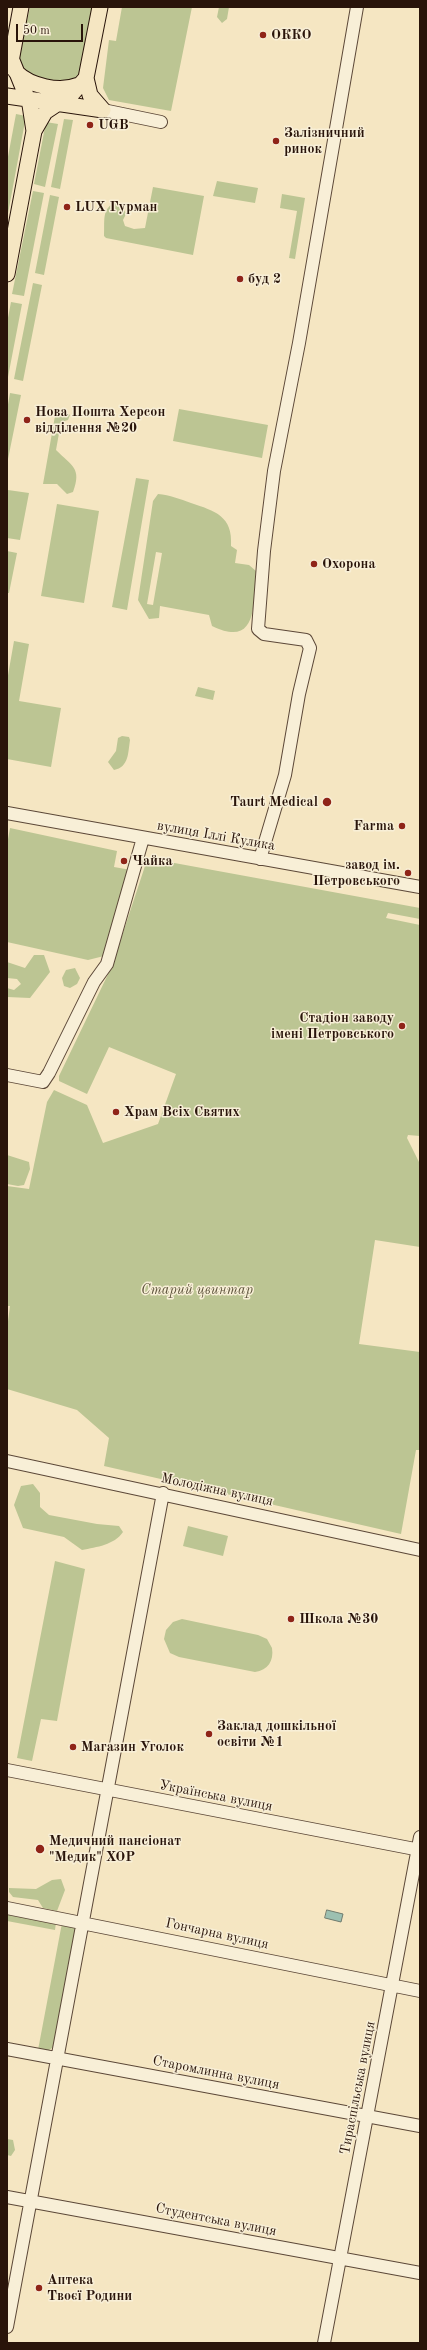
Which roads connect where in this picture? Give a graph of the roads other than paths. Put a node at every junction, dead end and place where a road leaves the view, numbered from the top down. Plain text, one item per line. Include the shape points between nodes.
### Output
1 (21, 7) edge
2 (100, 7) edge
3 (357, 7) edge
4 (13, 70) edge
5 (83, 81) junction
6 (7, 96) edge
7 (28, 100) junction
8 (55, 104) junction
9 (103, 110) junction
10 (160, 122) dead end
11 (34, 131) junction
12 (7, 274) edge
13 (7, 813) edge
14 (143, 838) junction
15 (260, 859) junction
16 (420, 887) edge
17 (7, 1075) edge
18 (7, 1460) edge
19 (163, 1493) junction
20 (420, 1550) edge
21 (7, 1770) edge
22 (107, 1790) junction
23 (420, 1837) edge
24 (419, 1850) edge
25 (7, 1908) edge
26 (82, 1922) junction
27 (392, 1985) junction
28 (420, 1991) edge
29 (7, 2049) edge
30 (57, 2058) junction
31 (368, 2116) junction
32 (420, 2126) edge
33 (7, 2197) edge
34 (30, 2201) junction
35 (341, 2259) junction
36 (420, 2273) edge
37 (7, 2327) edge
38 (324, 2343) edge

1 - 4 main road
2 - 5 main road
3 - 15 street via 299,343 274,471 264,551 258,629 264,634 306,640 310,648 298,694 282,788
4 - 5 main road via 30,82 61,89
4 - 7 main road
5 - 8 main road via 72,94
5 - 9 main road via 90,95
6 - 7 main road
7 - 8 main road
7 - 11 main road
8 - 9 main road
8 - 11 main road via 45,112
9 - 10 street
11 - 12 main road
13 - 14 street, вулиця Іллі Кулика
14 - 15 street, вулиця Іллі Кулика
14 - 17 street via 107,964 94,982 49,1073 43,1082
15 - 16 street, вулиця Іллі Кулика
18 - 19 street, Молодіжна вулиця
19 - 20 street, Молодіжна вулиця
19 - 22 street
21 - 22 street, Українська вулиця
22 - 24 street, Українська вулиця
22 - 26 street
23 - 24 street, Тираспільська вулиця
24 - 27 street, Тираспільська вулиця
25 - 26 street, Гончарна вулиця
26 - 27 street, Гончарна вулиця
26 - 30 street
27 - 28 street, Гончарна вулиця
27 - 31 street, Тираспільська вулиця
29 - 30 street, Старомлинна вулиця
30 - 31 street, Старомлинна вулиця
30 - 34 street
31 - 32 street, Старомлинна вулиця
31 - 35 street, Тираспільська вулиця
33 - 34 street, Студентська вулиця
34 - 35 street, Студентська вулиця
34 - 37 street
35 - 36 street, Студентська вулиця
35 - 38 street, Тираспільська вулиця

